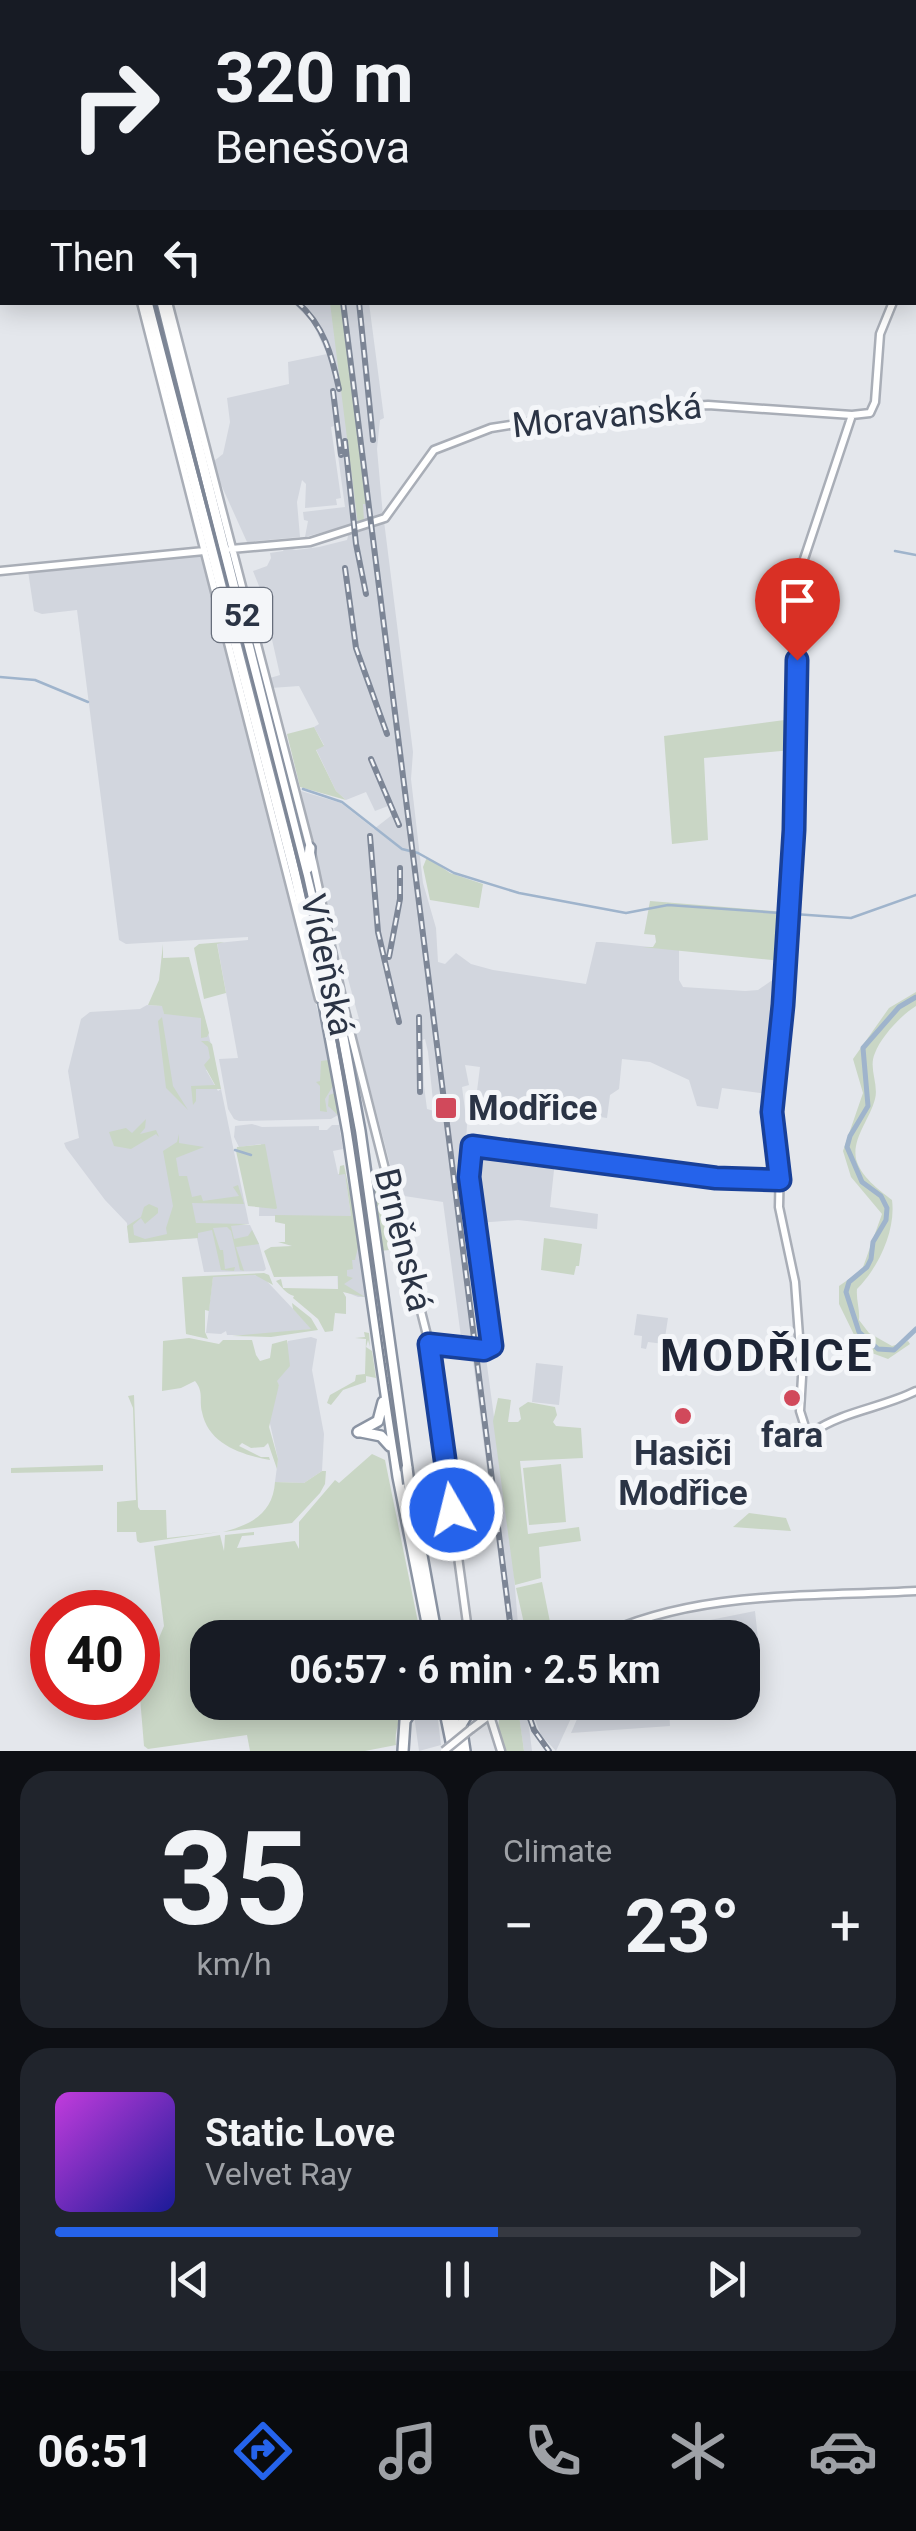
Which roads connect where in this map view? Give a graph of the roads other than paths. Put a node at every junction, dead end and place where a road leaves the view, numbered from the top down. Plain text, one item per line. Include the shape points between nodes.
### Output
1 (145, 305) edge
2 (145, 305) edge
3 (166, 305) edge
4 (166, 305) edge
5 (891, 305) edge
6 (176, 355) junction
7 (852, 414) junction
8 (199, 425) junction
9 (231, 549) junction
10 (204, 552) junction
11 (0, 571) edge
12 (310, 848) junction
13 (308, 876) junction
14 (328, 1029) junction
15 (780, 1180) junction
16 (429, 1344) junction
17 (385, 1377) junction
18 (916, 1391) edge
19 (398, 1477) junction
20 (916, 1591) edge
21 (429, 1620) edge
22 (430, 1620) edge
23 (466, 1620) edge
24 (640, 1620) edge
25 (406, 1720) edge
26 (447, 1720) edge
27 (450, 1720) edge
28 (464, 1720) edge
29 (484, 1720) edge
30 (491, 1720) edge
31 (404, 1750) edge
32 (444, 1751) edge
33 (459, 1751) edge
34 (501, 1751) edge

1 - 10 street, Vídeňská
2 - 14 highway, Vídeňská / 52
3 - 6 highway, Vídeňská / 52
4 - 8 street, Vídeňská
5 - 7 street, Moravanská via 880,334 875,402 870,412
6 - 8 highway
6 - 13 highway, Vídeňská / 52
7 - 9 street, Moravanská via 692,406 491,428 434,450 384,518 310,542
7 - 15 street via 799,574 788,915 772,1112
8 - 9 street, Vídeňská
9 - 12 street, Vídeňská
10 - 11 street
10 - 14 street, Vídeňská
12 - 13 highway
12 - 16 street, Brněnská
13 - 17 highway, Vídeňská / 52 via 360,1131
14 - 17 highway, Vídeňská / 52
15 - 16 street, bridge via 716,1178 472,1146 469,1177 492,1338 488,1349
15 - 18 street via 795,1282 800,1411 809,1433
16 - 23 street, Brněnská
17 - 19 highway, Vídeňská / 52
17 - 19 highway via 380,1416 358,1432 386,1440
17 - 22 highway, Vídeňská / 52, bridge
19 - 21 highway, Vídeňská / 52
20 - 24 street via 712,1604
25 - 31 highway
26 - 33 highway
27 - 33 highway
28 - 33 highway
29 - 32 street, bridge
30 - 34 street

